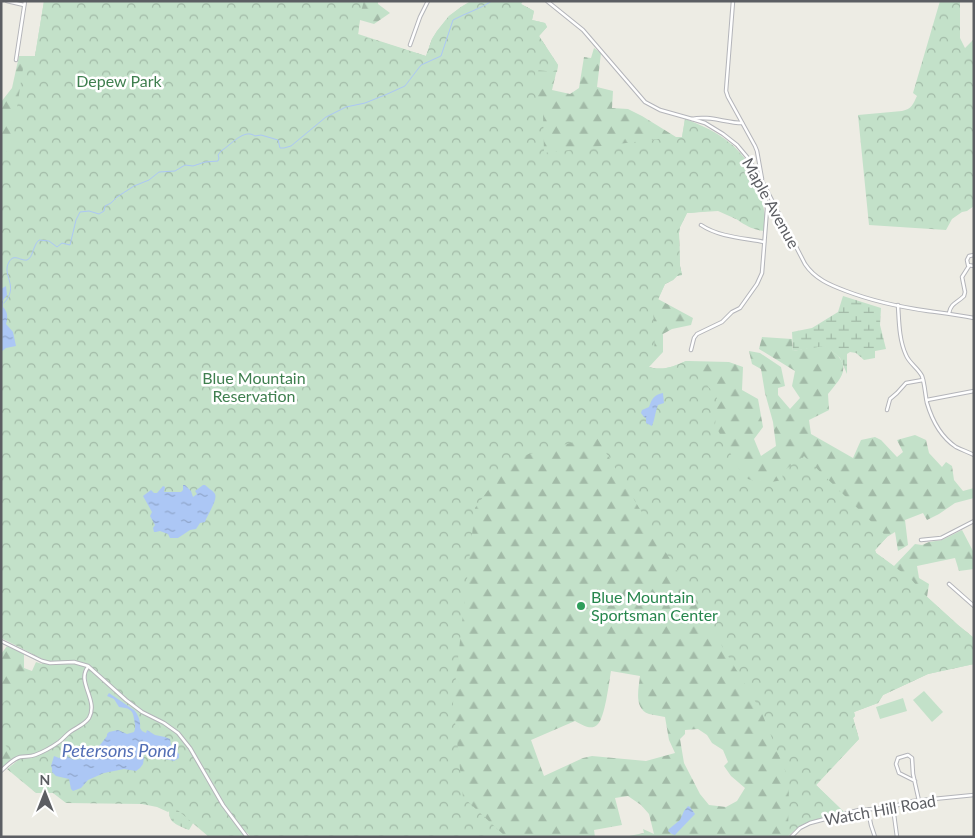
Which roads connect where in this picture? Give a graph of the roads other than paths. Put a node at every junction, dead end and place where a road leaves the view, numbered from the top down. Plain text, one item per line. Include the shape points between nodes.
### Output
1 (7, 1) edge
2 (428, 1) edge
3 (547, 1) edge
4 (732, 1) edge
5 (24, 3) edge
6 (410, 45) dead end
7 (16, 60) dead end
8 (692, 119) junction
9 (742, 123) junction
10 (762, 181) junction
11 (701, 225) dead end
12 (764, 242) junction
13 (974, 255) edge
14 (969, 266) junction
15 (974, 266) edge
16 (898, 306) junction
17 (949, 314) junction
18 (974, 318) edge
19 (691, 350) dead end
20 (923, 380) junction
21 (974, 391) edge
22 (927, 400) junction
23 (888, 410) dead end
24 (974, 455) edge
25 (974, 521) edge
26 (921, 540) dead end
27 (949, 584) dead end
28 (974, 606) edge
29 (1, 641) edge
30 (88, 666) junction
31 (1, 771) edge
32 (915, 781) junction
33 (974, 795) edge
34 (920, 801) junction
35 (893, 807) junction
36 (868, 810) junction
37 (247, 837) edge
38 (790, 837) edge
39 (875, 837) edge
40 (897, 837) edge

1 - 5 street
2 - 6 street
3 - 8 street, Maple Avenue via 583,30 645,102
4 - 9 street via 726,91
5 - 7 street
8 - 9 street
8 - 10 street, Maple Avenue via 730,139 748,158
9 - 10 street via 757,151
10 - 12 street via 767,204
10 - 16 street, Maple Avenue via 810,272 835,287
11 - 12 street via 718,233
12 - 19 street via 762,273 757,284 742,306 722,322 697,334
13 - 14 street via 967,258
14 - 15 street
14 - 17 street via 962,277 964,296 954,303
16 - 17 street, Maple Avenue
16 - 20 street via 905,354
17 - 18 street, Maple Avenue
20 - 22 street
20 - 23 street via 904,384 890,399
21 - 22 street
22 - 24 street via 936,424 947,439
25 - 26 street via 941,538
27 - 28 street
29 - 30 street via 42,661
30 - 31 street via 84,678 92,705 87,720 59,742 35,755 17,758
30 - 37 street via 126,700 182,737 222,805
32 - 32 street via 912,758 901,756 896,764 899,773
32 - 34 street
33 - 34 street, Watch Hill Road
34 - 35 street, Watch Hill Road
35 - 36 street, Watch Hill Road
35 - 40 street
36 - 38 street, Watch Hill Road via 810,823
36 - 39 street

